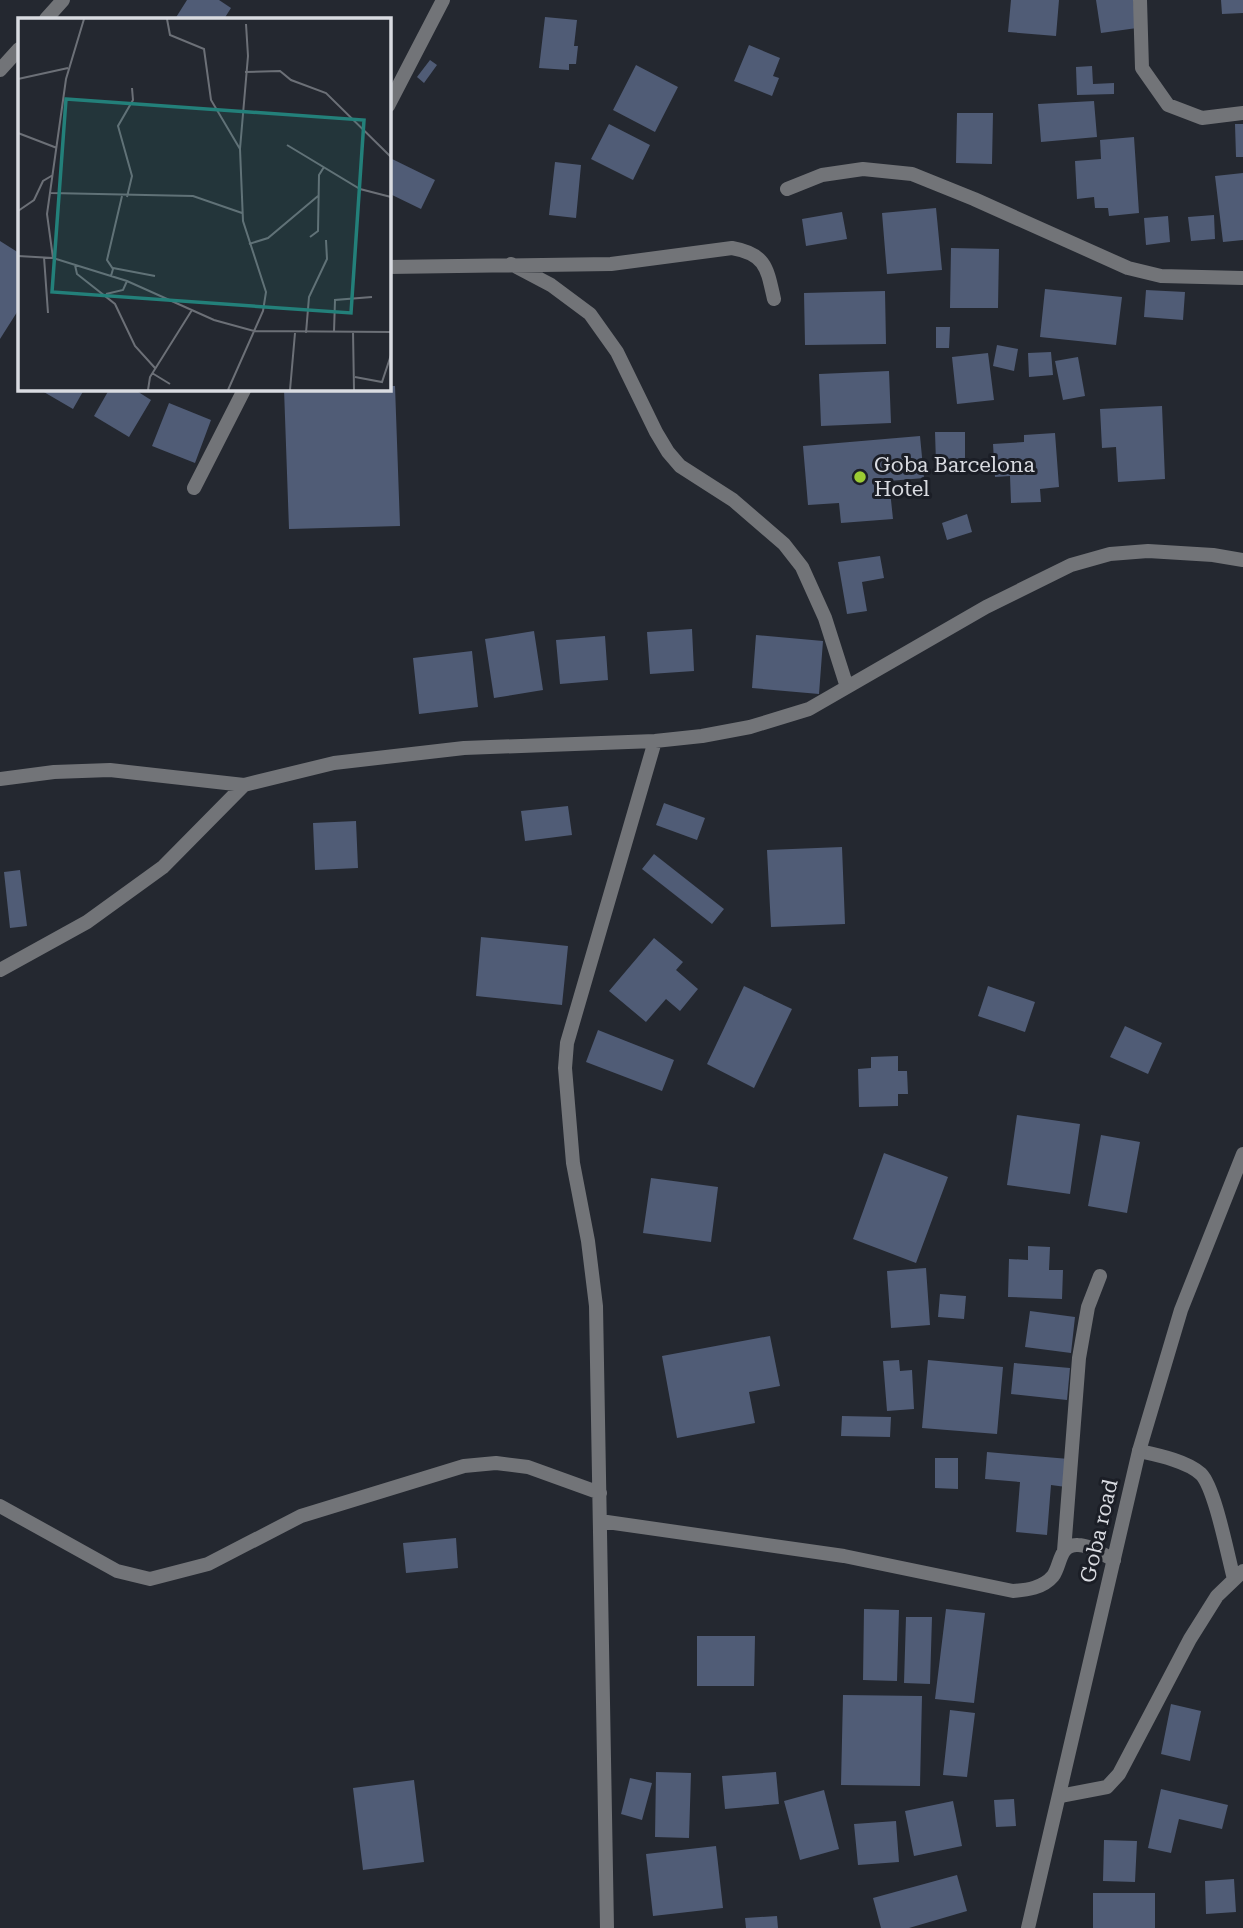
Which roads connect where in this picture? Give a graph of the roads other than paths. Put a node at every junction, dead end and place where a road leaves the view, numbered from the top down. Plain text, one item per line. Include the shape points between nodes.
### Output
1 (63, 0) edge
2 (443, 0) edge
3 (1140, 0) edge
4 (47, 18) edge
5 (18, 50) edge
6 (0, 70) edge
7 (390, 102) edge
8 (1243, 113) edge
9 (787, 189) dead end
10 (511, 264) junction
11 (390, 267) edge
12 (1243, 278) edge
13 (774, 299) dead end
14 (244, 390) edge
15 (194, 488) dead end
16 (1243, 561) edge
17 (847, 687) junction
18 (655, 741) junction
19 (0, 779) edge
20 (244, 785) junction
21 (0, 970) edge
22 (1243, 1154) edge
23 (1100, 1276) dead end
24 (1139, 1451) junction
25 (600, 1493) junction
26 (0, 1506) edge
27 (600, 1521) junction
28 (1064, 1551) junction
29 (1114, 1560) junction
30 (1239, 1575) edge
31 (1060, 1796) junction
32 (607, 1928) edge
33 (1028, 1928) edge

1 - 4 street
2 - 7 street
3 - 8 street via 1142,68 1168,105 1202,118
5 - 6 street
9 - 12 street via 822,175 863,169 912,174 1128,268 1161,276
10 - 11 street
10 - 13 street via 611,264 732,248 758,257 767,268
10 - 17 street via 551,285 590,314 618,352 674,459 733,500 784,544 802,567 825,618
14 - 15 street
16 - 17 street via 1148,551 1110,554 1070,565
17 - 18 street via 809,709 750,727
18 - 20 street via 464,748 334,762
18 - 25 street via 574,1015 565,1068 573,1163 596,1306
19 - 20 street via 110,770
20 - 21 street via 163,867 87,922
22 - 24 street, Goba road via 1181,1310
23 - 28 street via 1088,1307 1079,1358
24 - 29 street, Goba road
24 - 30 street via 1174,1460 1201,1474
25 - 26 street via 528,1468 464,1465 301,1516 208,1564 150,1579 117,1571
25 - 27 street
27 - 28 street via 844,1556 1013,1591 1043,1584 1054,1574
27 - 32 street
28 - 29 street via 1080,1544
29 - 31 street, Goba road
30 - 31 street via 1217,1597 1190,1639 1119,1774 1107,1787
31 - 33 street, Goba road

